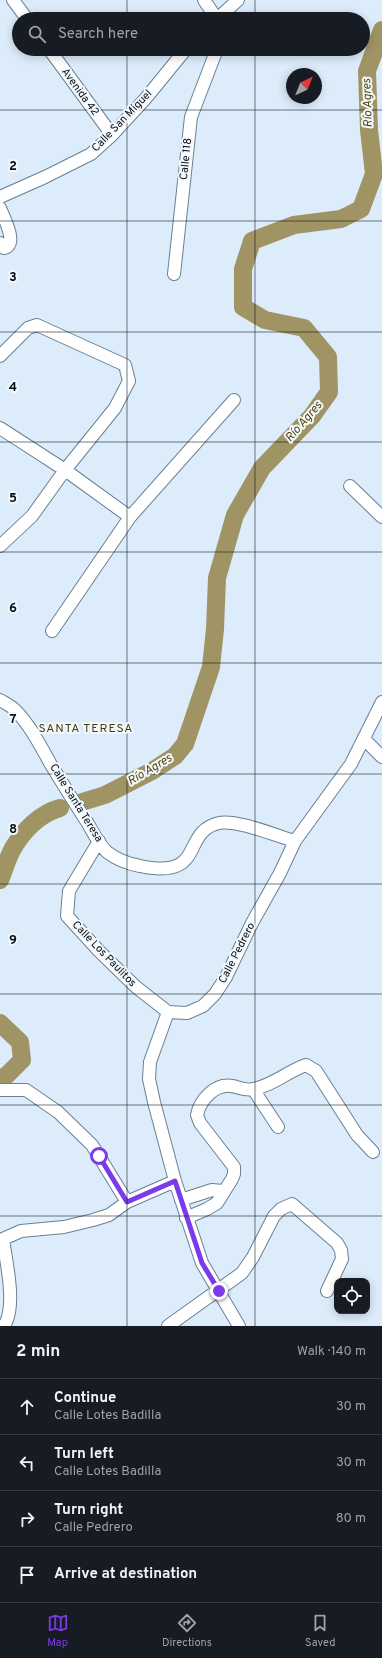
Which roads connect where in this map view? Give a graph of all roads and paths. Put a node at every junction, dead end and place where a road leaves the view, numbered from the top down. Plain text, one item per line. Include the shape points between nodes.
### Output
1 (13, 0) edge
2 (204, 0) edge
3 (238, 0) edge
4 (22, 12) edge
5 (212, 12) edge
6 (225, 12) edge
7 (54, 56) edge
8 (180, 56) edge
9 (214, 56) edge
10 (112, 135) junction
11 (0, 197) edge
12 (0, 208) edge
13 (0, 243) edge
14 (174, 274) dead end
15 (0, 356) edge
16 (234, 400) dead end
17 (0, 428) edge
18 (65, 470) junction
19 (350, 486) dead end
20 (130, 517) junction
21 (382, 517) edge
22 (0, 546) edge
23 (52, 631) dead end
24 (0, 700) edge
25 (382, 702) edge
26 (364, 739) junction
27 (382, 757) edge
28 (99, 841) junction
29 (295, 841) junction
30 (168, 1012) junction
31 (253, 1089) junction
32 (0, 1090) edge
33 (278, 1127) dead end
34 (373, 1152) dead end
35 (175, 1181) junction
36 (223, 1192) junction
37 (181, 1200) junction
38 (127, 1202) junction
39 (186, 1218) junction
40 (2, 1240) edge
41 (219, 1291) junction
42 (327, 1291) dead end
43 (4, 1326) edge
44 (168, 1326) edge
45 (239, 1326) edge

1 - 4 street
2 - 5 street
3 - 6 street
7 - 10 street, Avenida 42
8 - 10 street, Calle San Miguel
9 - 14 street, Calle 118 via 191,117
10 - 11 street, Calle San Miguel via 91,154
12 - 13 street via 11,223 10,245 4,248
15 - 18 street via 28,328 37,325 125,365 129,381 115,408
16 - 20 street
17 - 18 street
18 - 20 street
18 - 22 street via 32,516
19 - 21 street
20 - 23 street
24 - 28 street, Calle Santa Teresa via 15,709 36,737
25 - 26 street, Calle Pedrero
26 - 27 street
26 - 29 street, Calle Pedrero via 351,764
28 - 29 street, Calle Santa Teresa via 107,852 121,860 140,866 167,869 182,864 201,834 210,826 220,823 248,827
28 - 30 street, Calle Los Paulitos via 69,891 67,916 98,951 136,987
29 - 30 street, Calle Pedrero via 226,977 214,994 203,1006 187,1013
30 - 35 street via 150,1062 149,1079
31 - 33 street
31 - 34 street via 301,1066 312,1067 357,1135
31 - 36 street via 220,1086 208,1096 198,1112 200,1123 234,1167 234,1174
32 - 38 street via 26,1090 58,1112 92,1145
35 - 37 street
35 - 38 street
36 - 37 street via 212,1190
36 - 39 street via 217,1202
37 - 39 street
38 - 40 street via 109,1215 93,1220 64,1227 21,1231
39 - 41 street via 202,1263
40 - 43 street via 12,1304
41 - 42 street via 242,1274 274,1216 292,1204 337,1243 341,1250 342,1259
41 - 44 street
41 - 45 street

